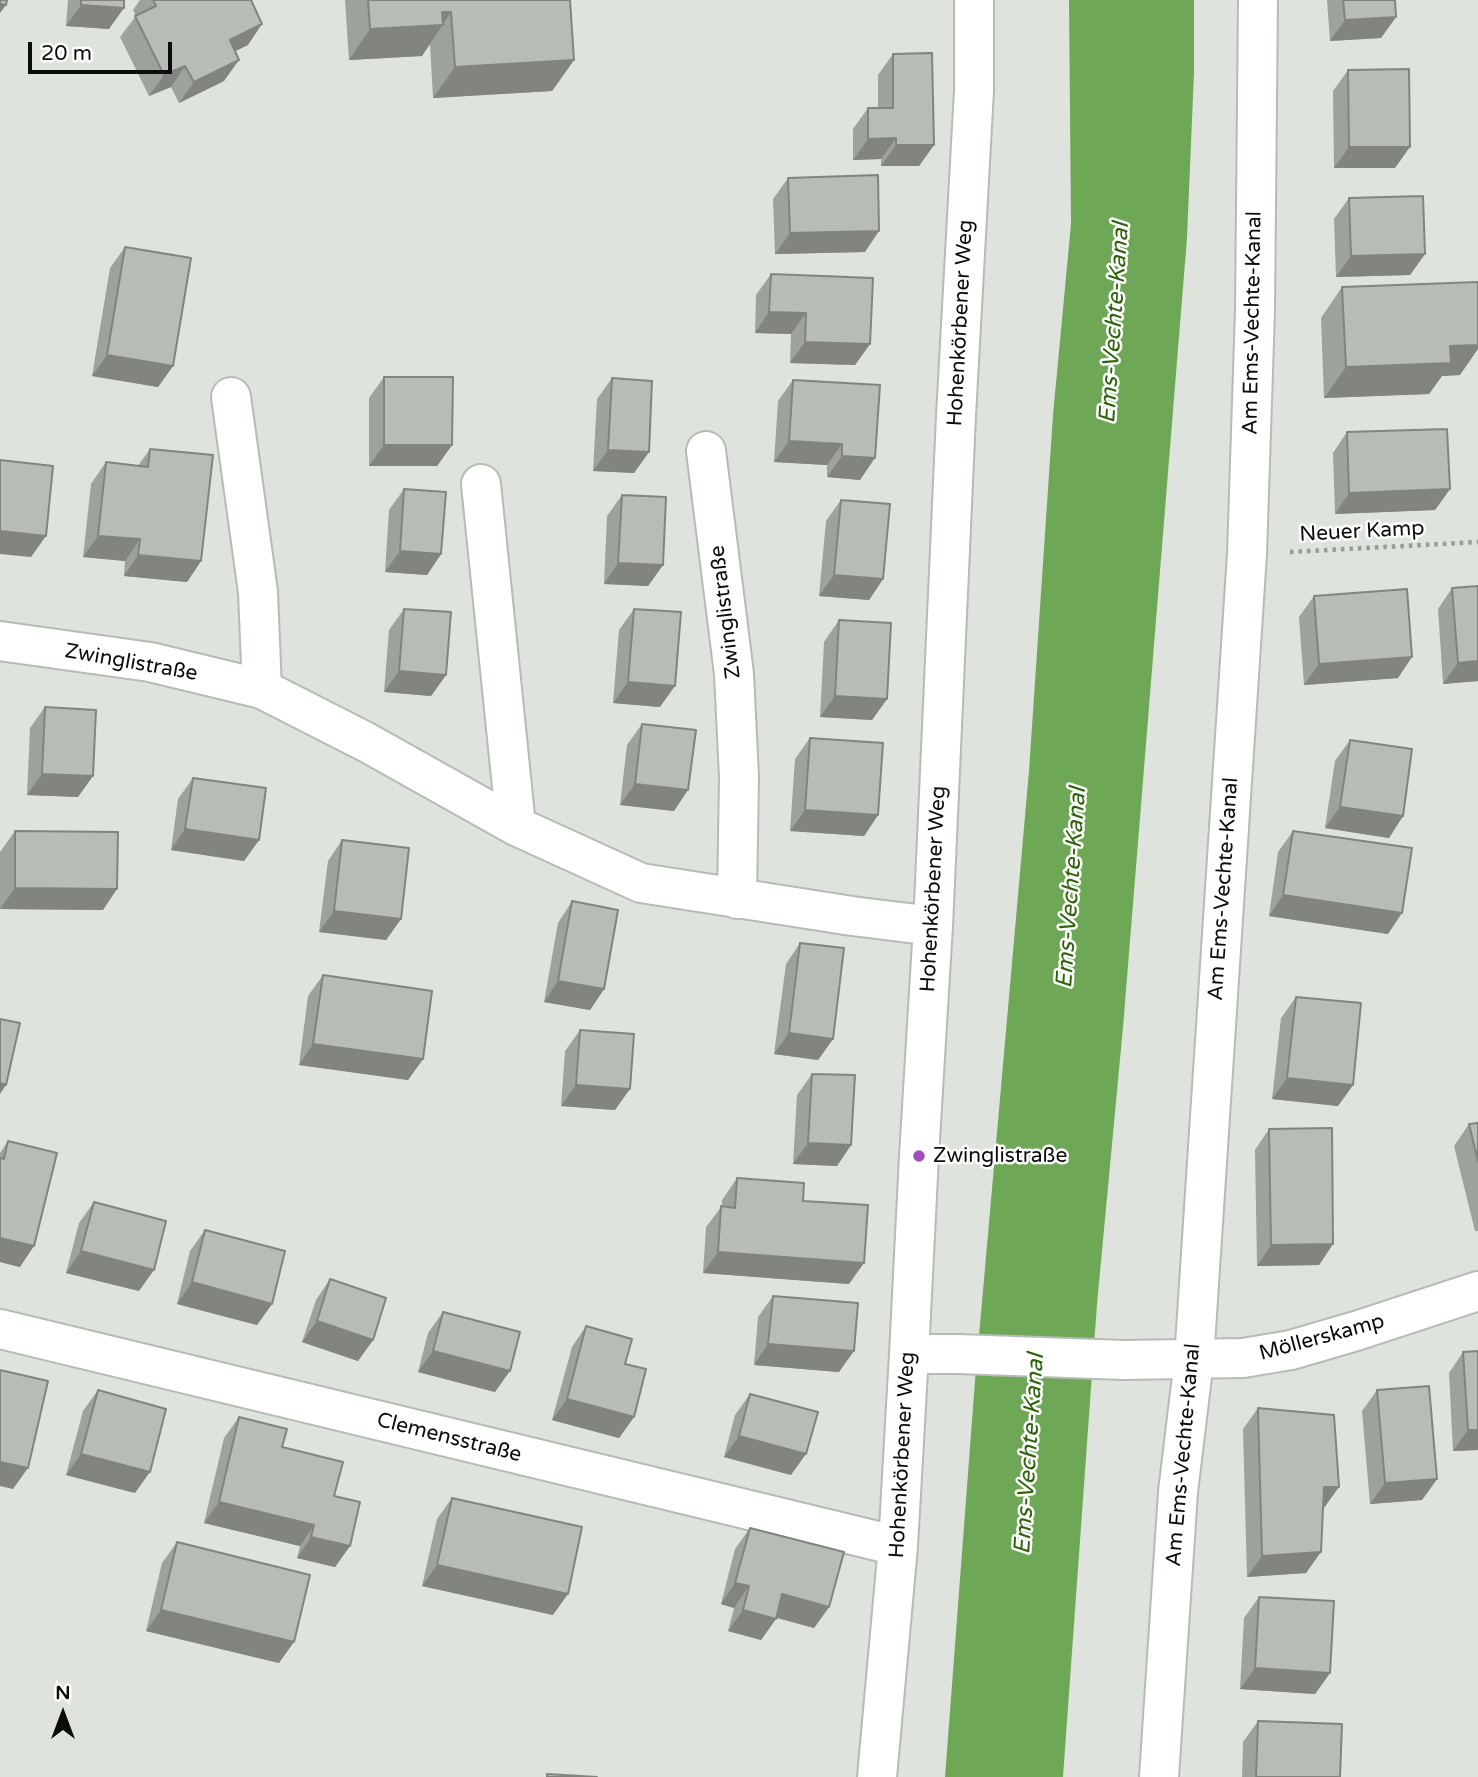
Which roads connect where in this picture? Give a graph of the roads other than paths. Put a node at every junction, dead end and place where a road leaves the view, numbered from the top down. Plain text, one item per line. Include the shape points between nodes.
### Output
1 (974, 0) edge
2 (1258, 0) edge
3 (231, 397) dead end
4 (706, 451) dead end
5 (481, 484) dead end
6 (0, 641) edge
7 (262, 689) junction
8 (516, 826) junction
9 (737, 899) junction
10 (933, 926) junction
11 (1478, 1291) edge
12 (0, 1329) edge
13 (909, 1353) junction
14 (1194, 1360) junction
15 (898, 1546) junction
16 (877, 1777) edge
17 (1160, 1777) edge

1 - 10 street, Hohenkörbener Weg via 974,90
2 - 14 street, Am Ems-Vechte-Kanal via 1247,554
3 - 7 street via 258,592
4 - 9 street, Zwinglistraße via 734,674 739,777
5 - 8 street
6 - 7 street, Zwinglistraße via 150,662
7 - 8 street, Zwinglistraße via 366,741
8 - 9 street, Zwinglistraße via 640,883
9 - 10 street, Zwinglistraße
10 - 13 street, Hohenkörbener Weg
11 - 14 street, Möllerskamp via 1290,1350
12 - 15 street, Clemensstraße
13 - 14 street, Möllerskamp
13 - 15 street, Hohenkörbener Weg
14 - 17 street, Am Ems-Vechte-Kanal via 1178,1492
15 - 16 street, Hohenkörbener Weg

